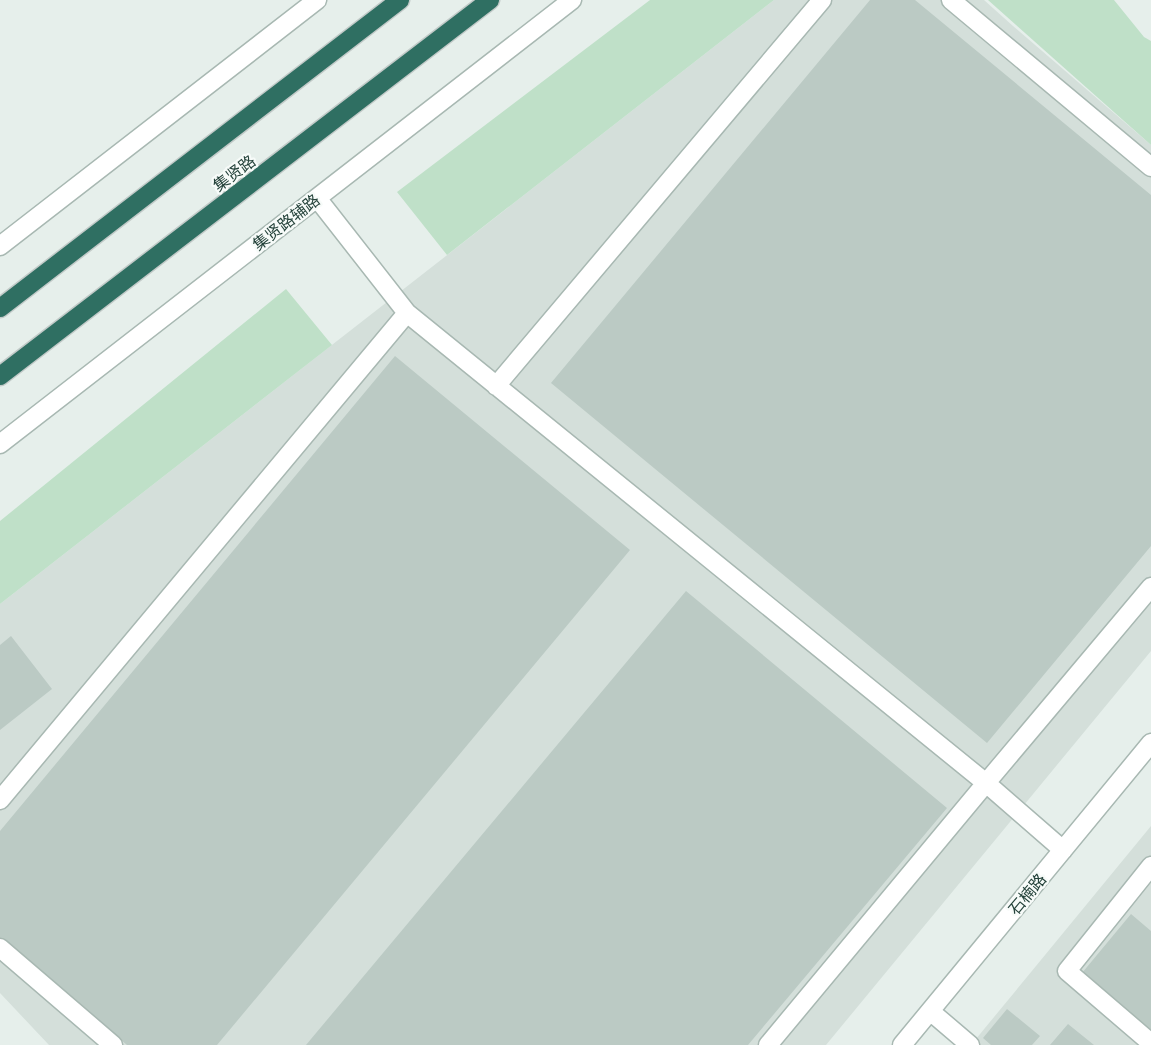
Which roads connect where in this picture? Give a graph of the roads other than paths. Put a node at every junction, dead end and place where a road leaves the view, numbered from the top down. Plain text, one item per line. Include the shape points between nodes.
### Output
1 (317, 0) edge
2 (400, 0) edge
3 (490, 0) edge
4 (572, 0) edge
5 (822, 0) edge
6 (951, 0) edge
7 (1151, 167) edge
8 (317, 198) junction
9 (0, 246) edge
10 (0, 308) edge
11 (407, 313) junction
12 (0, 376) edge
13 (496, 386) junction
14 (0, 444) edge
15 (1151, 587) edge
16 (1151, 743) edge
17 (986, 783) junction
18 (0, 800) edge
19 (1063, 850) junction
20 (1151, 866) edge
21 (0, 948) edge
22 (930, 1011) junction
23 (1151, 1043) edge
24 (112, 1045) edge
25 (768, 1045) edge
26 (902, 1045) edge
27 (970, 1045) edge

1 - 9 street
2 - 10 highway
3 - 12 highway, 集贤路
4 - 8 street, 集贤路辅路
5 - 13 street
6 - 7 street
8 - 11 street
8 - 14 street, 集贤路辅路
11 - 13 street
11 - 18 street
13 - 17 street
15 - 17 street
16 - 19 street, 石楠路
17 - 19 street
17 - 25 street
19 - 22 street, 石楠路
20 - 23 street via 1067,971
21 - 24 street
22 - 26 street, 石楠路
22 - 27 street

